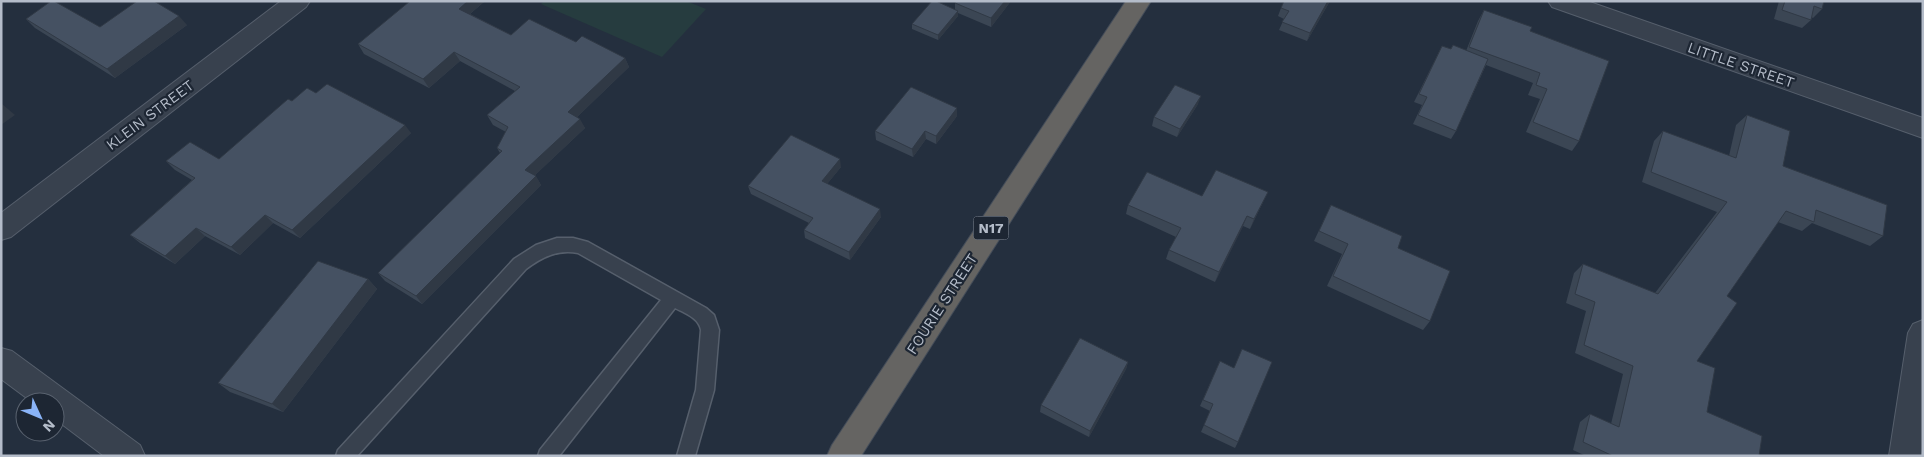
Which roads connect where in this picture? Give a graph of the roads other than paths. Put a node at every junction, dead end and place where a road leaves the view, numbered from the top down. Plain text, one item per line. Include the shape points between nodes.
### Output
1 (298, 1) edge
2 (1139, 1) edge
3 (1560, 1) edge
4 (1923, 128) edge
5 (1, 229) edge
6 (673, 298) junction
7 (1923, 333) edge
8 (1, 361) edge
9 (129, 456) edge
10 (345, 456) edge
11 (547, 456) edge
12 (686, 456) edge
13 (843, 456) edge
14 (1905, 456) edge

1 - 5 street, KLEIN STREET
2 - 13 highway, FOURIE STREET / N17
3 - 4 street, LITTLE STREET
6 - 10 lane via 582,247 561,244 534,253 520,264
6 - 11 lane
6 - 12 lane via 705,316 710,330 705,390
7 - 14 street
8 - 9 street

